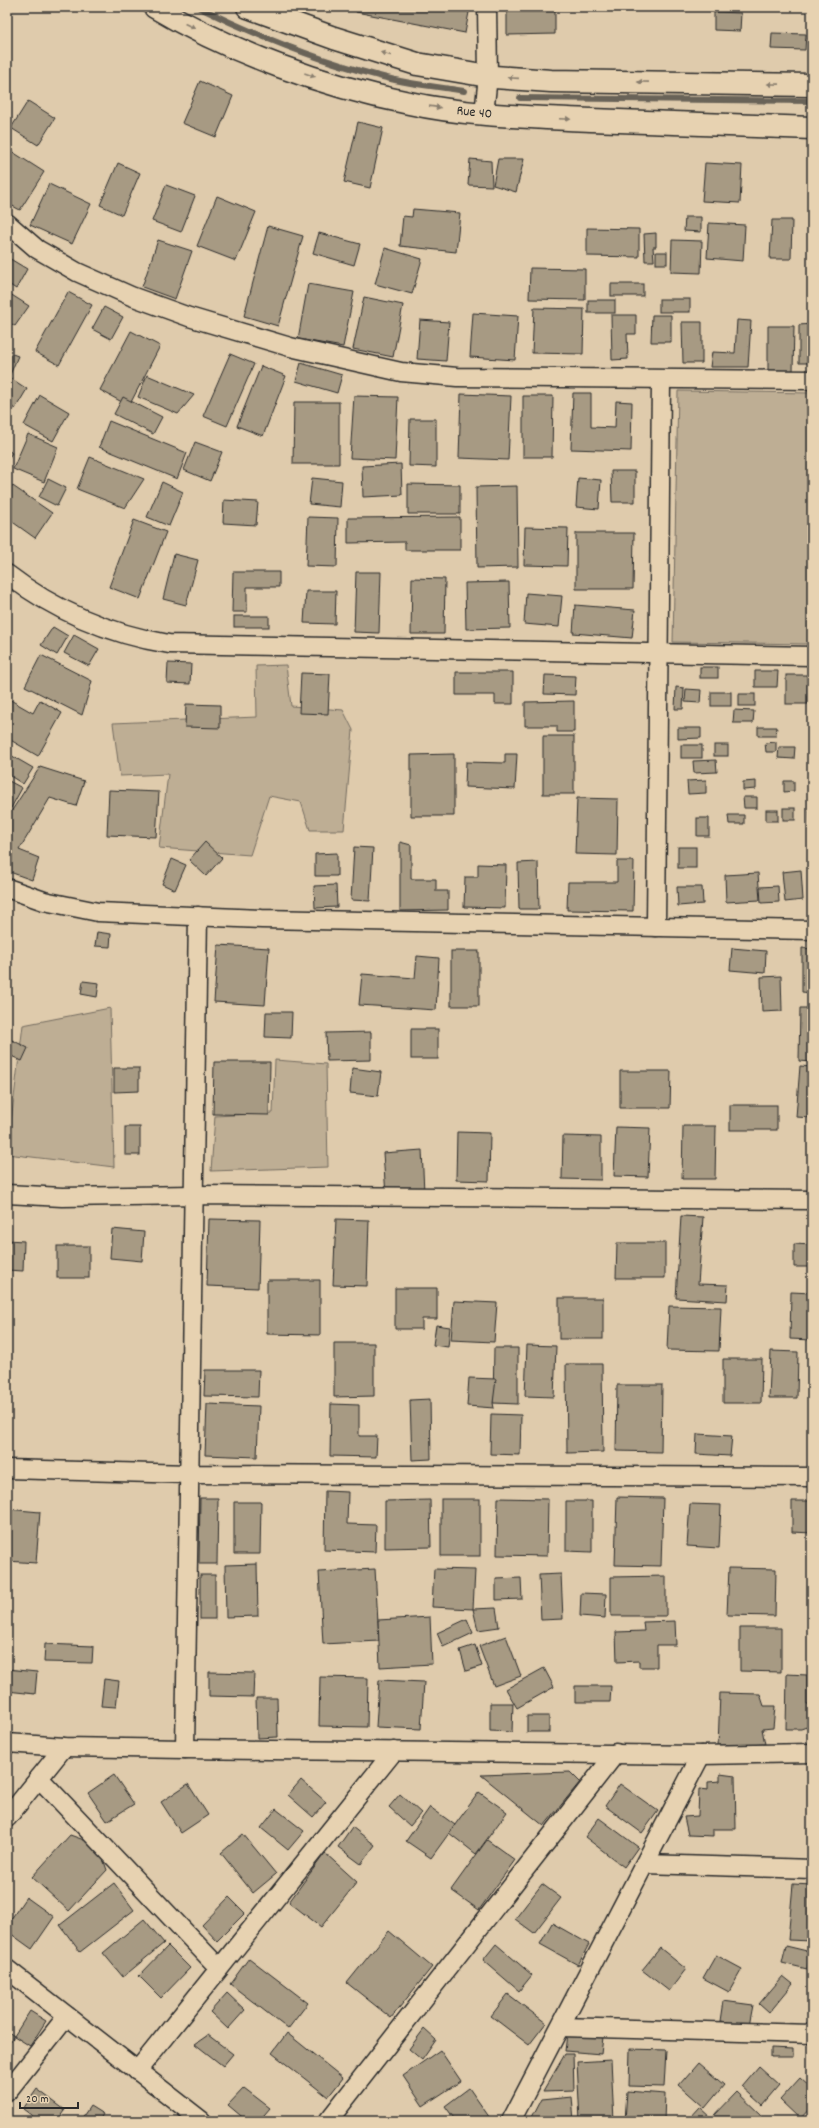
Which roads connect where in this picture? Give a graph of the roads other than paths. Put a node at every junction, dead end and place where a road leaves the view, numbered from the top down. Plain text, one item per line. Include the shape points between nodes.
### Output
1 (156, 7) edge
2 (248, 7) edge
3 (487, 7) edge
4 (488, 76) junction
5 (812, 85) edge
6 (484, 114) junction
7 (812, 128) edge
8 (7, 223) edge
9 (661, 380) junction
10 (812, 380) edge
11 (7, 574) edge
12 (658, 654) junction
13 (812, 656) edge
14 (7, 888) edge
15 (198, 916) junction
16 (656, 927) junction
17 (812, 930) edge
18 (7, 1194) edge
19 (194, 1195) junction
20 (812, 1200) edge
21 (7, 1469) edge
22 (189, 1474) junction
23 (812, 1477) edge
24 (7, 1743) edge
25 (64, 1747) junction
26 (185, 1749) junction
27 (394, 1751) junction
28 (812, 1753) edge
29 (616, 1754) junction
30 (701, 1755) junction
31 (39, 1778) junction
32 (7, 1818) edge
33 (645, 1864) junction
34 (812, 1869) edge
35 (219, 1968) junction
36 (7, 1969) edge
37 (67, 2016) junction
38 (561, 2027) junction
39 (812, 2034) edge
40 (137, 2071) junction
41 (7, 2092) edge
42 (202, 2121) edge
43 (328, 2121) edge
44 (511, 2121) edge

1 -> 6 main road, Rue 40 via 242,50 346,88 409,104
4 -> 2 main road via 417,64
3 - 4 street
5 -> 4 main road via 551,81
4 - 6 street
6 -> 7 main road, Rue 40
8 - 9 street via 37,249 77,272 189,317 290,347 401,372 426,375
9 - 10 street
9 - 12 street
11 - 12 street via 74,616 136,638 169,644
12 - 13 street
12 - 16 street
14 - 15 street via 44,901 98,912
15 - 16 street
15 - 19 street
16 - 17 street
18 - 19 street
19 - 20 street
19 - 22 street
21 - 22 street
22 - 23 street
22 - 26 street
24 - 25 street
25 - 26 street
25 - 31 street
26 - 27 street
27 - 29 street
27 - 35 street
28 - 30 street
29 - 30 street
29 - 43 street
30 - 33 street
31 - 32 street
31 - 35 street
33 - 34 street
33 - 38 street
35 - 40 street
36 - 37 street
37 - 40 street
37 - 41 street
38 - 39 street
38 - 44 street
40 - 42 street

